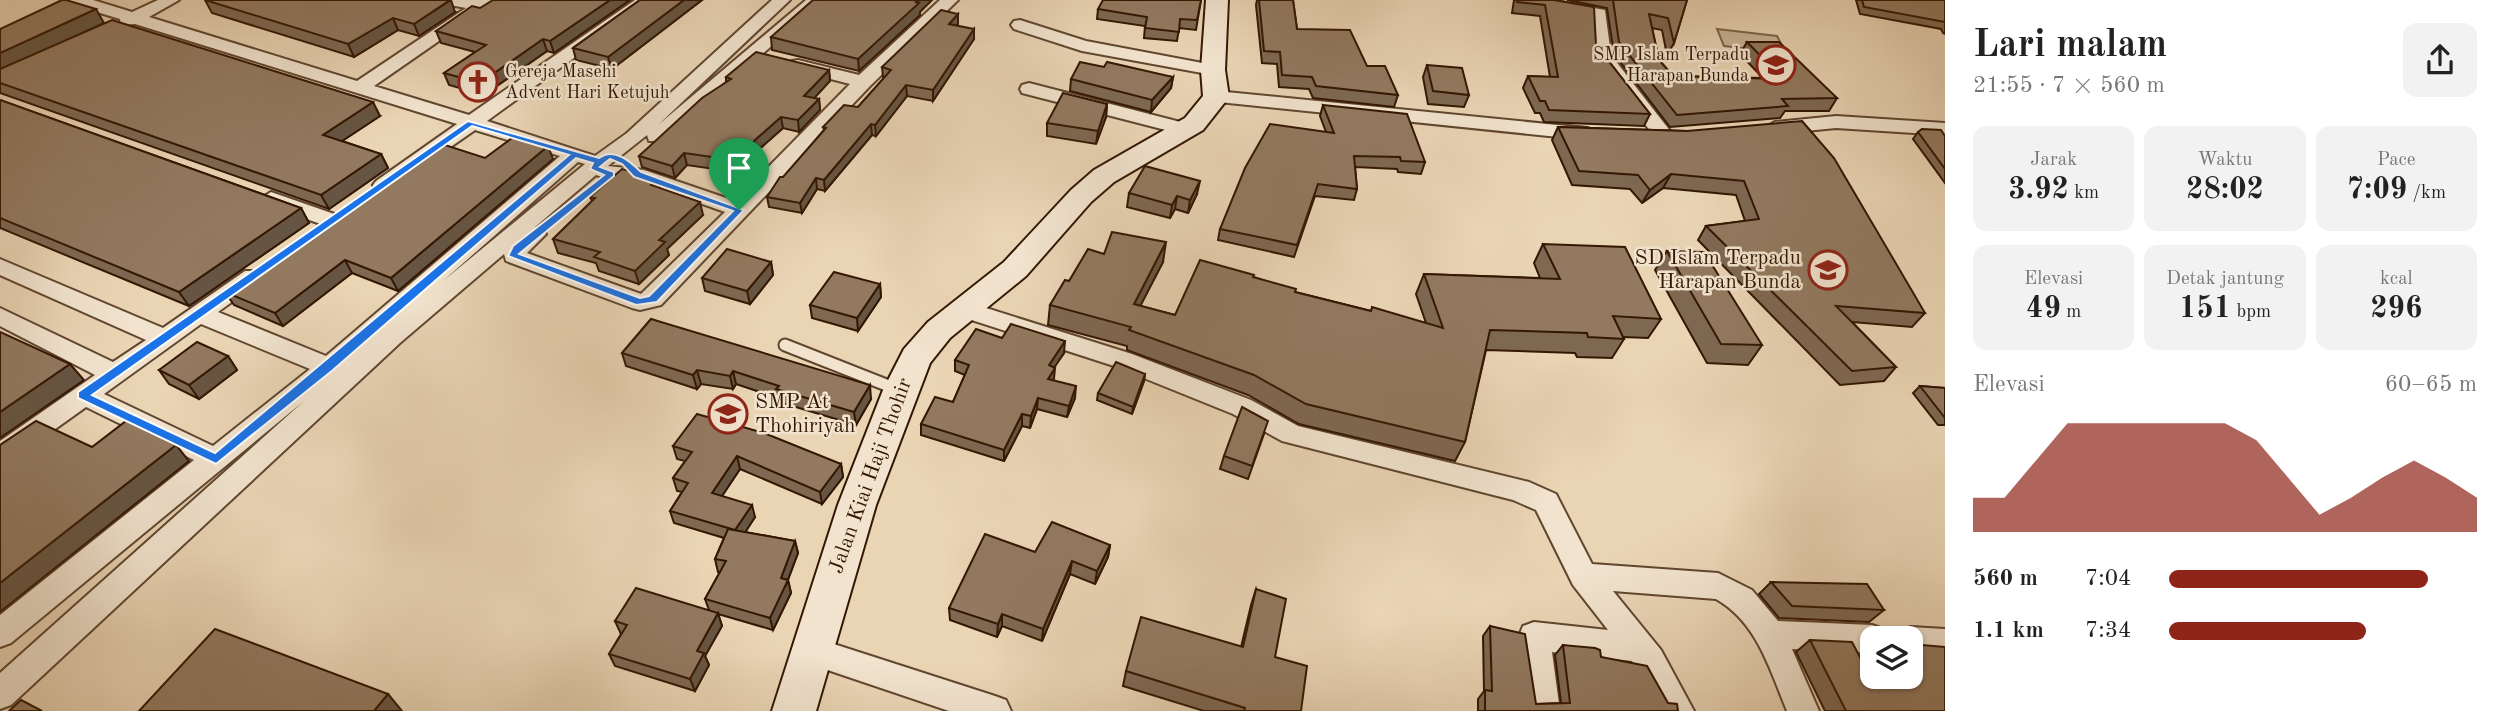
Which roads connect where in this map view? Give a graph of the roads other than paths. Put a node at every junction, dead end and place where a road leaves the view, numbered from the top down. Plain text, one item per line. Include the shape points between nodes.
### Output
1 (76, 0) edge
2 (171, 0) edge
3 (646, 0) edge
4 (782, 0) edge
5 (816, 0) edge
6 (950, 0) edge
7 (1217, 0) edge
8 (471, 2) edge
9 (1542, 3) edge
10 (134, 18) junction
11 (1020, 25) dead end
12 (112, 29) edge
13 (770, 57) junction
14 (337, 82) junction
15 (863, 82) junction
16 (1214, 83) junction
17 (359, 88) junction
18 (1029, 89) dead end
19 (471, 123) junction
20 (1185, 129) junction
21 (1757, 129) edge
22 (1945, 130) edge
23 (1602, 134) edge
24 (1639, 135) edge
25 (607, 164) junction
26 (255, 193) edge
27 (739, 210) junction
28 (332, 221) junction
29 (310, 236) edge
30 (276, 260) edge
31 (0, 266) edge
32 (964, 309) junction
33 (199, 314) junction
34 (0, 316) edge
35 (164, 338) junction
36 (785, 345) dead end
37 (329, 367) junction
38 (113, 373) junction
39 (900, 390) junction
40 (83, 395) junction
41 (0, 455) edge
42 (216, 459) junction
43 (1583, 576) junction
44 (0, 633) edge
45 (1770, 634) junction
46 (1860, 638) edge
47 (1923, 642) edge
48 (1945, 643) edge
49 (1641, 648) junction
50 (812, 651) junction
51 (0, 694) edge
52 (793, 711) edge
53 (995, 711) edge
54 (1544, 711) edge
55 (1678, 711) edge
56 (1803, 711) edge

1 - 10 street
2 - 10 street
3 - 19 street
4 - 25 street
5 - 13 street
6 - 15 street
7 - 16 street
8 - 14 street
8 - 17 street
9 - 24 street via 1599,14 1602,55 1672,136
10 - 12 street
10 - 14 street
11 - 16 street
13 - 15 street
13 - 25 street
14 - 17 street
15 - 27 street
16 - 20 street, Jalan Kiai Haji Thohir via 1206,113
16 - 23 street via 1552,132
17 - 19 street
18 - 20 street
19 - 25 street
19 - 28 street
20 - 32 street, Jalan Kiai Haji Thohir via 1104,176 1015,269
21 - 22 street via 1836,122
25 - 27 street
25 - 27 street via 514,256 647,302
25 - 37 street
25 - 51 street via 392,336
26 - 28 street
28 - 29 street
30 - 33 street
31 - 35 street
32 - 39 street, Jalan Kiai Haji Thohir via 925,344
32 - 43 street via 1123,360 1242,407 1291,434 1519,490 1546,502
33 - 35 street
33 - 37 street
34 - 38 street
35 - 38 street
36 - 39 lane
37 - 42 street
38 - 40 street
39 - 50 street, Jalan Kiai Haji Thohir via 857,505
40 - 41 street
40 - 42 street
42 - 44 street
43 - 45 street via 1717,586 1747,601
43 - 49 street
45 - 46 street
45 - 56 street
47 - 48 street
49 - 54 street via 1534,636
49 - 55 street
50 - 52 street, Jalan Kiai Haji Thohir
50 - 53 street

